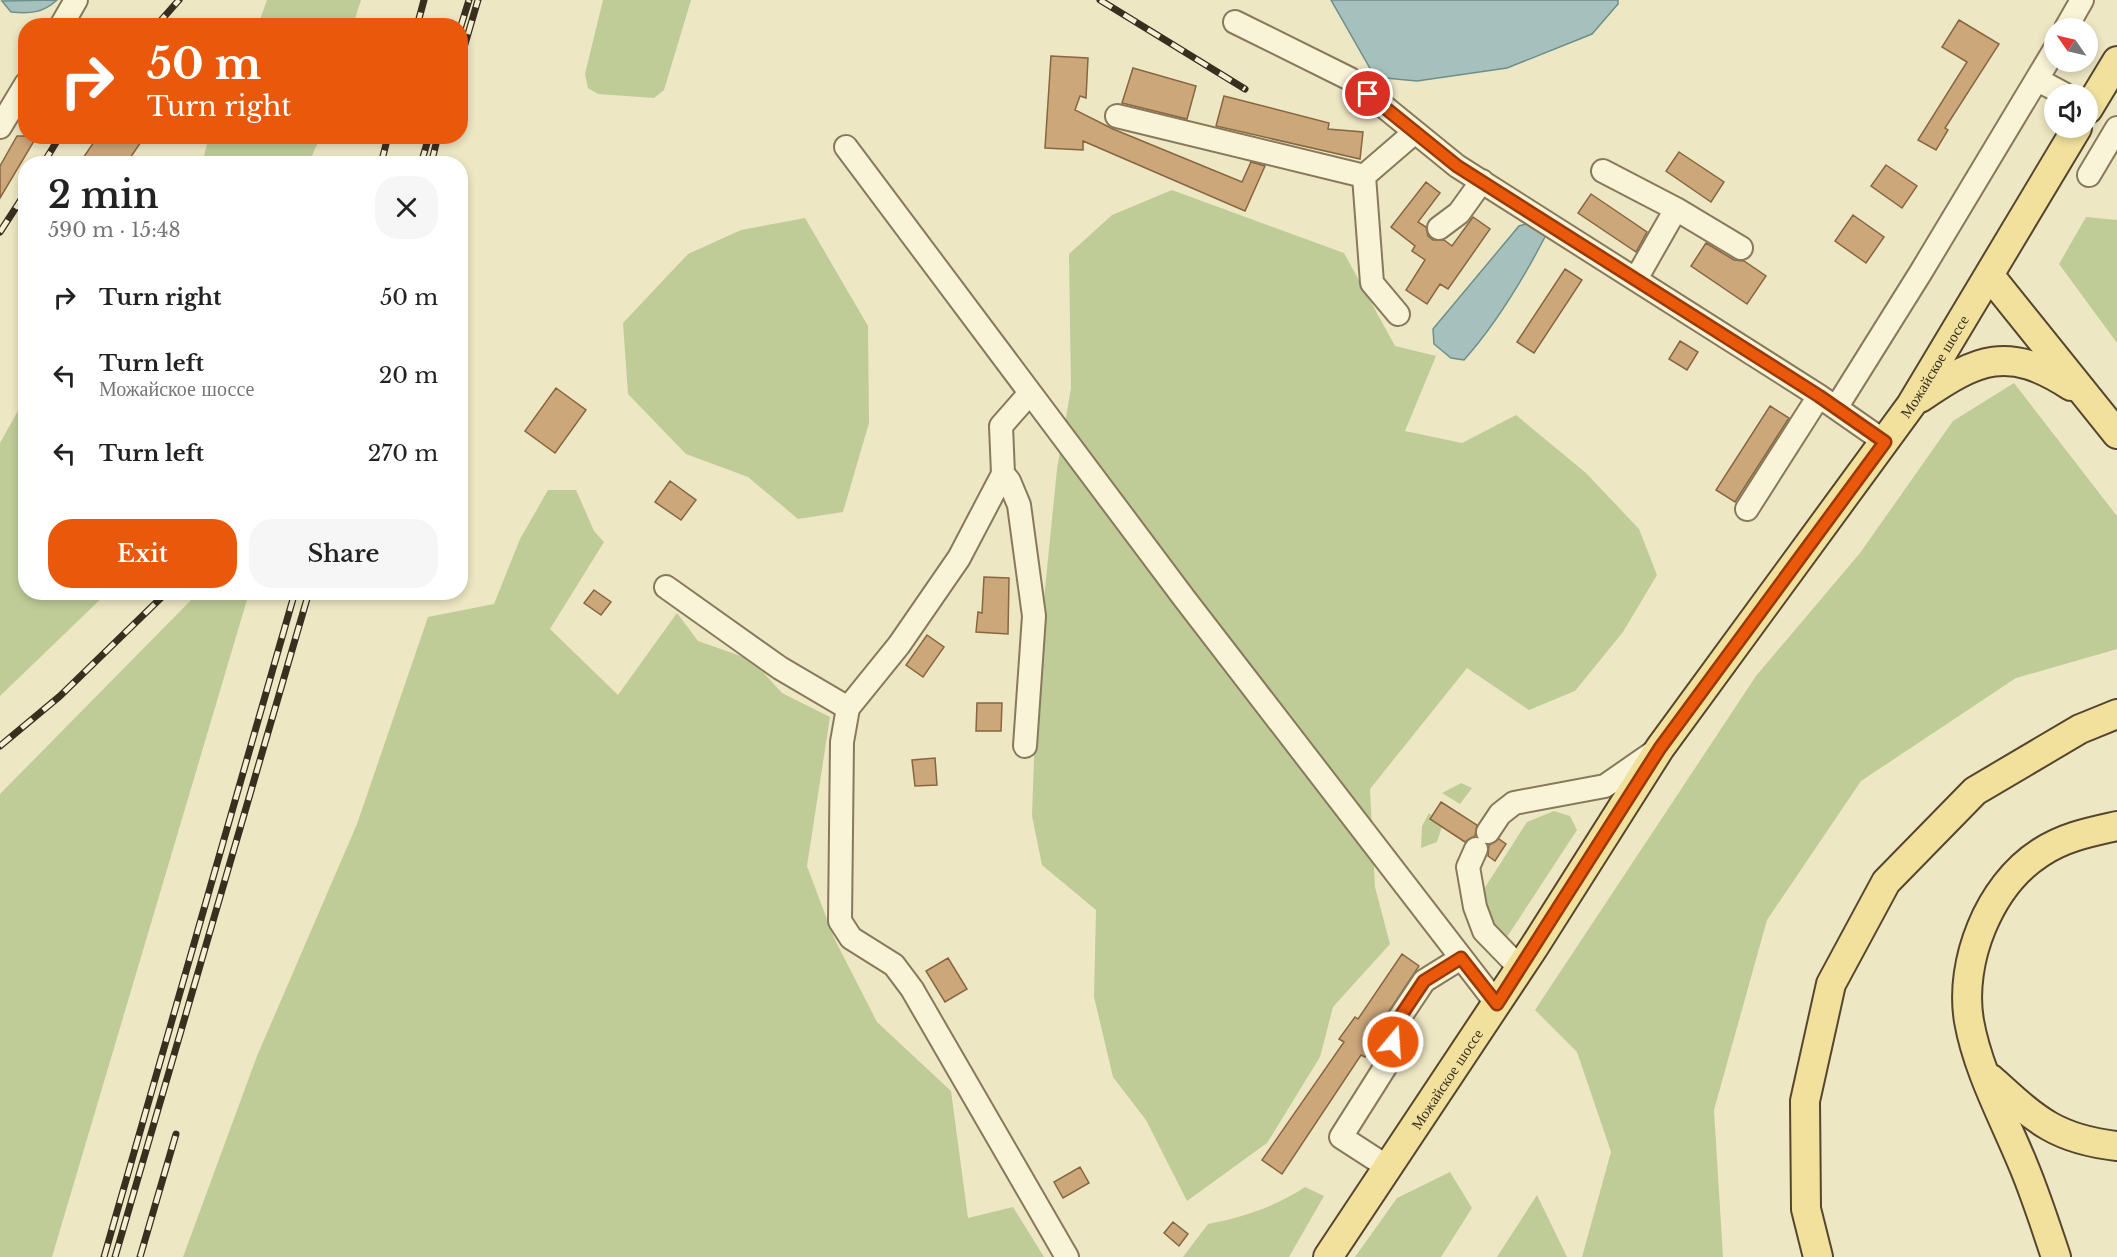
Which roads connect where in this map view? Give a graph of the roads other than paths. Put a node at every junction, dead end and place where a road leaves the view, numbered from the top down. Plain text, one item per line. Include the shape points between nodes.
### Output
1 (76, 0) edge
2 (2082, 0) edge
3 (65, 18) edge
4 (2072, 18) edge
5 (1235, 22) dead end
6 (2117, 61) edge
7 (2044, 69) edge
8 (2038, 80) junction
9 (2045, 84) edge
10 (2098, 92) edge
11 (18, 97) edge
12 (1117, 116) dead end
13 (0, 127) edge
14 (2117, 128) edge
15 (1415, 132) junction
16 (2071, 138) edge
17 (846, 147) dead end
18 (1603, 171) dead end
19 (2089, 175) dead end
20 (1364, 176) junction
21 (1482, 181) junction
22 (1676, 209) junction
23 (1439, 228) dead end
24 (1741, 248) dead end
25 (1990, 276) junction
26 (1635, 279) junction
27 (1398, 314) dead end
28 (1030, 393) junction
29 (2086, 395) junction
30 (1828, 402) junction
31 (1911, 405) junction
32 (2117, 434) edge
33 (1885, 442) junction
34 (1003, 474) junction
35 (1747, 509) dead end
36 (666, 587) dead end
37 (848, 708) junction
38 (2117, 714) edge
39 (1025, 746) dead end
40 (1660, 748) junction
41 (2117, 826) edge
42 (1461, 958) junction
43 (1520, 968) junction
44 (1497, 1004) junction
45 (1984, 1073) junction
46 (2117, 1146) edge
47 (1389, 1167) junction
48 (1067, 1257) edge
49 (1328, 1257) edge
50 (1818, 1257) edge
51 (2056, 1257) edge

1 - 3 street
2 - 4 street
5 - 15 street via 1350,79
6 - 10 main road
7 - 8 street
8 - 9 street
8 - 30 street
11 - 13 street
12 - 20 street
14 - 19 street
15 - 20 street
15 - 21 street
16 - 25 main road, Можайское шоссе
17 - 28 street
18 - 22 street
20 - 27 street via 1372,283
21 - 23 street via 1459,213
21 - 26 street
22 - 24 street
22 - 26 street
25 - 29 main road
25 - 31 main road, Можайское шоссе
26 - 30 street
28 - 34 street via 1001,426
28 - 42 street
29 - 31 main road via 2048,370 2012,360 1981,362
29 - 32 main road
30 - 33 street
30 - 35 street
31 - 33 main road, Можайское шоссе
33 - 40 main road, Можайское шоссе
34 - 37 street via 959,558 899,645
34 - 39 street via 1019,505 1034,616
36 - 37 street via 780,668
37 - 48 street via 842,742 840,921 851,938 894,965 912,990
38 - 50 main road via 2080,729 1975,791 1886,882 1831,984 1805,1101 1806,1209
40 - 43 main road, Можайское шоссе
40 - 43 street via 1605,786 1514,803 1500,814 1482,841 1468,867 1476,907 1484,931
41 - 45 main road via 2078,834 2039,853 2006,885 1983,923 1968,980 1969,1021
42 - 44 street
42 - 47 street via 1424,981 1396,1023 1389,1061 1341,1137
43 - 44 main road, Можайское шоссе
44 - 47 main road, Можайское шоссе
45 - 46 main road via 2037,1121 2085,1142
45 - 51 main road via 2025,1169
47 - 49 main road, Можайское шоссе

